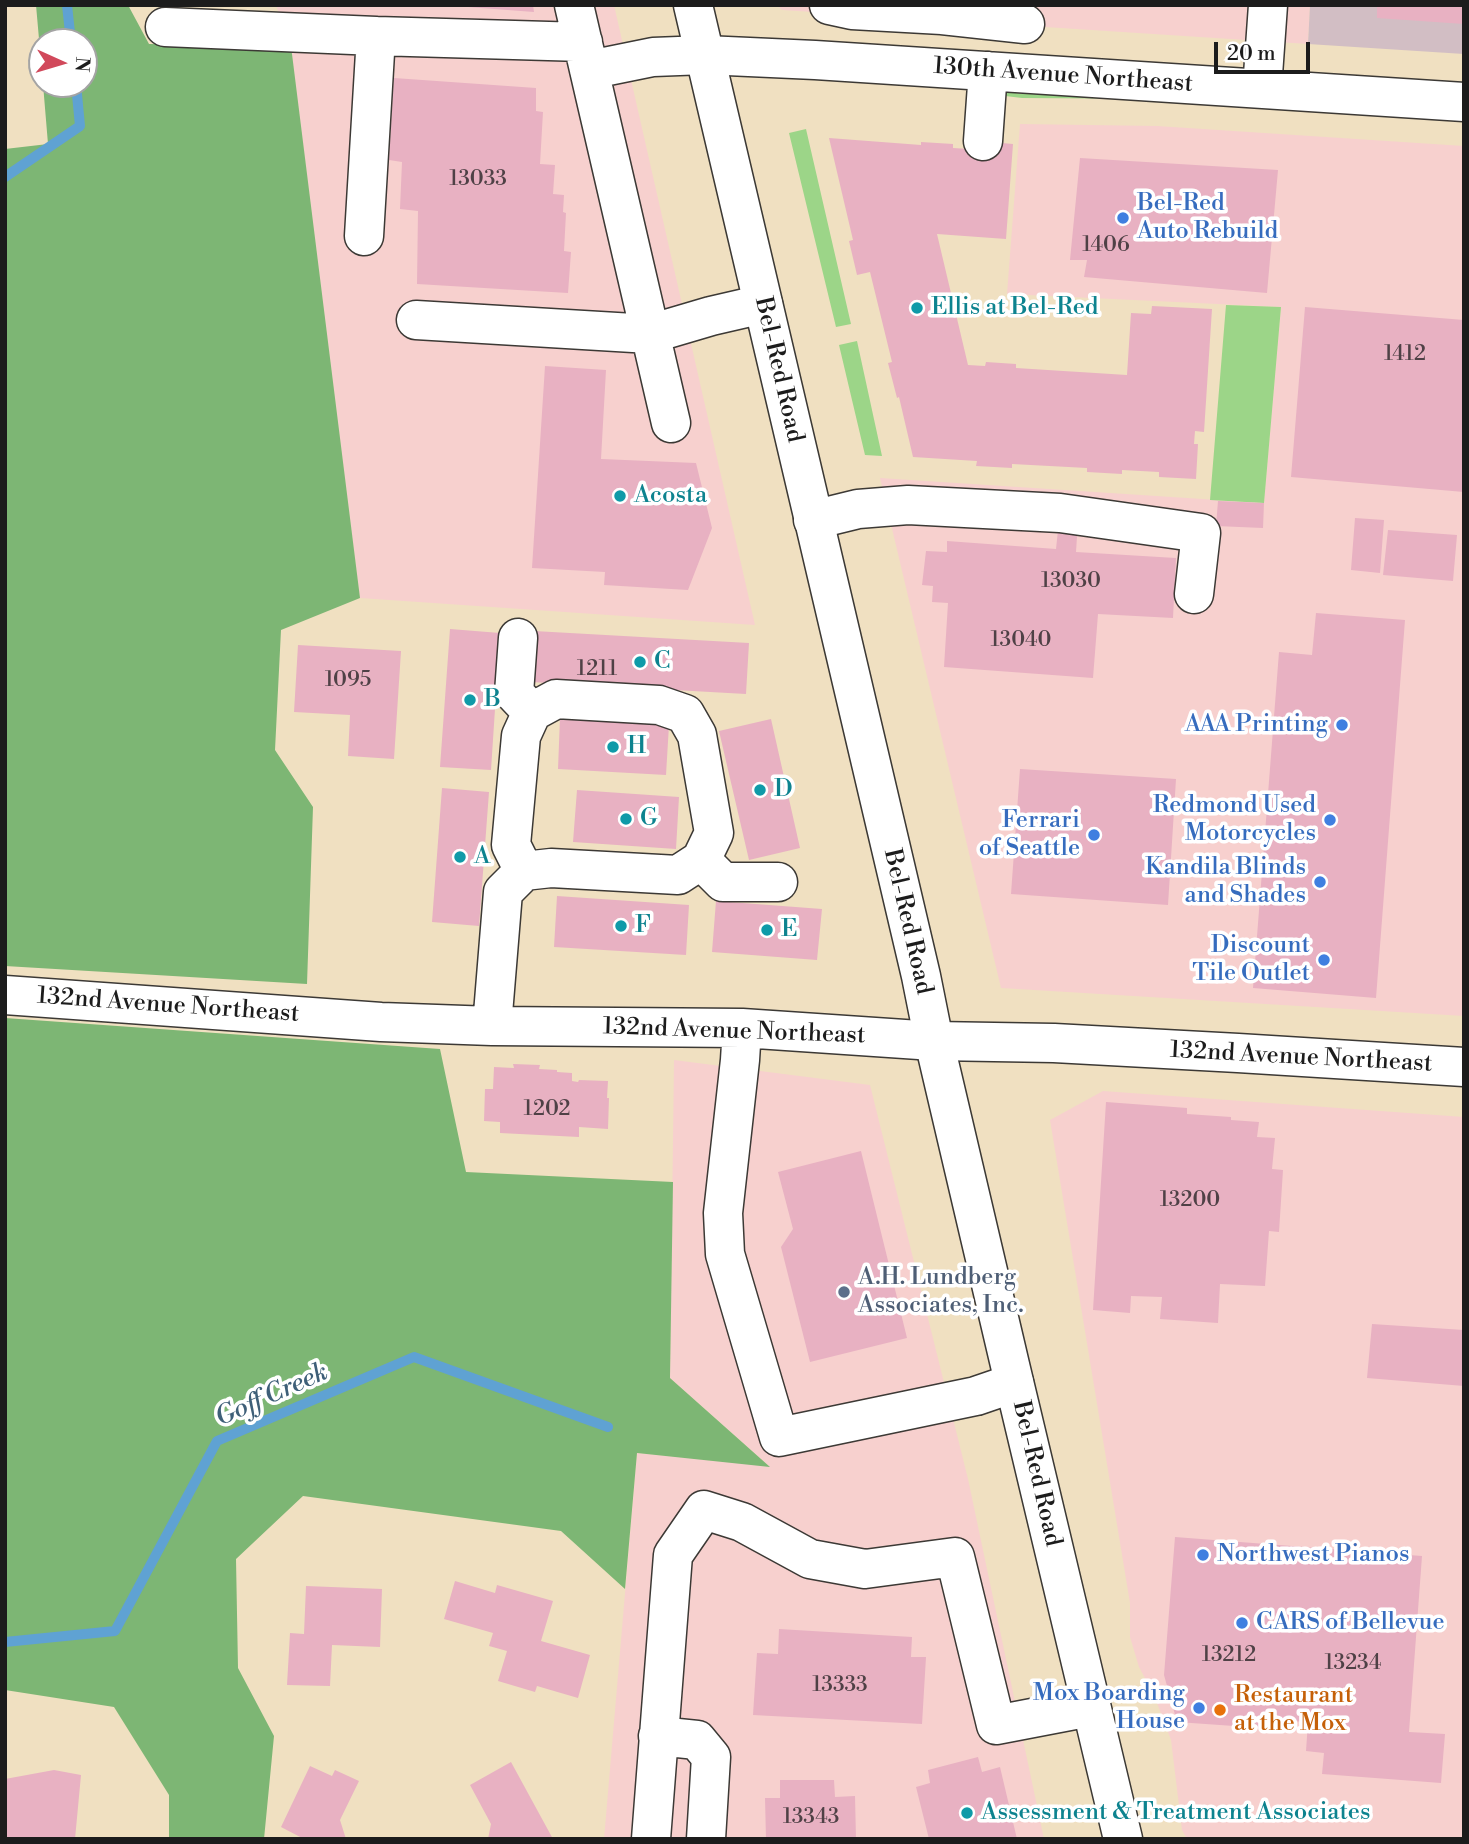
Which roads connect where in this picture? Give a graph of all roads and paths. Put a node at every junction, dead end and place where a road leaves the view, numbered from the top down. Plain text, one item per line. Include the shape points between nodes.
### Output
1 (574, 5) edge
2 (693, 5) edge
3 (816, 5) edge
4 (829, 5) edge
5 (1268, 5) edge
6 (1026, 14) edge
7 (165, 27) dead end
8 (376, 36) junction
9 (705, 55) junction
10 (586, 56) junction
11 (815, 60) junction
12 (1006, 72) junction
13 (1262, 89) junction
14 (1464, 102) edge
15 (983, 141) dead end
16 (364, 236) dead end
17 (763, 304) junction
18 (416, 320) dead end
19 (650, 334) junction
20 (671, 423) dead end
21 (813, 520) junction
22 (1194, 594) dead end
23 (518, 638) dead end
24 (533, 712) junction
25 (701, 860) junction
26 (524, 871) junction
27 (778, 882) dead end
28 (5, 995) edge
29 (492, 1026) junction
30 (742, 1028) junction
31 (934, 1041) junction
32 (1464, 1068) edge
33 (1014, 1383) junction
34 (1090, 1707) junction
35 (658, 1736) junction
36 (651, 1839) edge
37 (706, 1839) edge
38 (1123, 1839) edge

1 - 10 street
2 - 9 street, Bel-Red Road
3 - 11 street
4 - 6 street via 942,15
5 - 13 street
6 - 12 street
7 - 8 street, 130th Avenue Northeast
8 - 10 street, 130th Avenue Northeast
8 - 16 street
9 - 10 street, 130th Avenue Northeast
9 - 11 street, 130th Avenue Northeast
9 - 17 street, Bel-Red Road
10 - 19 street
11 - 12 street, 130th Avenue Northeast
12 - 13 street, 130th Avenue Northeast
12 - 15 street
13 - 14 street, 130th Avenue Northeast
17 - 19 street
17 - 21 street, Bel-Red Road
18 - 19 street
19 - 20 street
21 - 22 street via 858,509 908,505 1060,513 1201,533
21 - 31 street, Bel-Red Road
23 - 24 street via 514,693
24 - 25 street via 556,699 659,705 685,715 697,735 714,832
24 - 26 street via 521,736 511,845
25 - 26 street via 678,875 551,868
25 - 27 street via 723,882
26 - 29 street via 503,892
28 - 29 street, 132nd Avenue Northeast
29 - 30 street, 132nd Avenue Northeast
30 - 31 street, 132nd Avenue Northeast
30 - 33 street via 723,1213 725,1254 779,1437 976,1396
31 - 32 street, 132nd Avenue Northeast via 1054,1043
31 - 33 street, Bel-Red Road
33 - 34 street, Bel-Red Road
34 - 35 street via 996,1725 955,1558 865,1569 810,1559 742,1522 704,1510 673,1555
34 - 38 street, Bel-Red Road
35 - 36 street
35 - 37 street via 697,1740 711,1757

